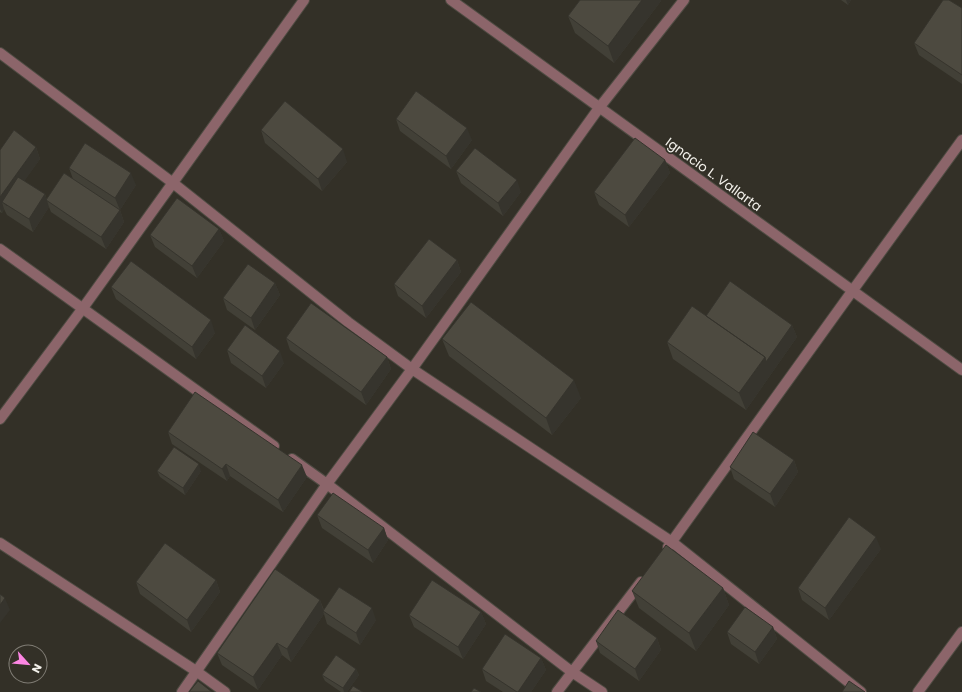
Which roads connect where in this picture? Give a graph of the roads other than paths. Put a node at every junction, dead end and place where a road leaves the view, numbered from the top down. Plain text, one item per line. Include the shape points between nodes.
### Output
1 (304, 0) edge
2 (450, 0) edge
3 (684, 0) edge
4 (0, 53) edge
5 (600, 108) junction
6 (962, 140) edge
7 (174, 183) junction
8 (0, 248) edge
9 (853, 290) junction
10 (83, 308) junction
11 (412, 369) junction
12 (962, 370) edge
13 (0, 419) edge
14 (327, 484) junction
15 (672, 542) junction
16 (0, 543) edge
17 (662, 554) edge
18 (648, 573) edge
19 (962, 632) edge
20 (196, 671) junction
21 (572, 672) junction
22 (182, 692) edge
23 (225, 692) edge
24 (557, 692) edge
25 (602, 692) edge
26 (861, 692) edge
27 (918, 692) edge

1 - 7 street
2 - 5 street, Ignacio L. Vallarta
3 - 5 street
4 - 7 street
5 - 9 street, Ignacio L. Vallarta
5 - 11 street
6 - 9 street
7 - 10 street
7 - 11 street via 348,322
8 - 10 street
9 - 12 street, Ignacio L. Vallarta
9 - 15 street
10 - 13 street
10 - 14 street
11 - 14 street
11 - 15 street
14 - 20 street
14 - 21 street
15 - 17 street
15 - 26 street
16 - 20 street
18 - 21 street
19 - 27 street
20 - 22 street
20 - 23 street
21 - 24 street
21 - 25 street

